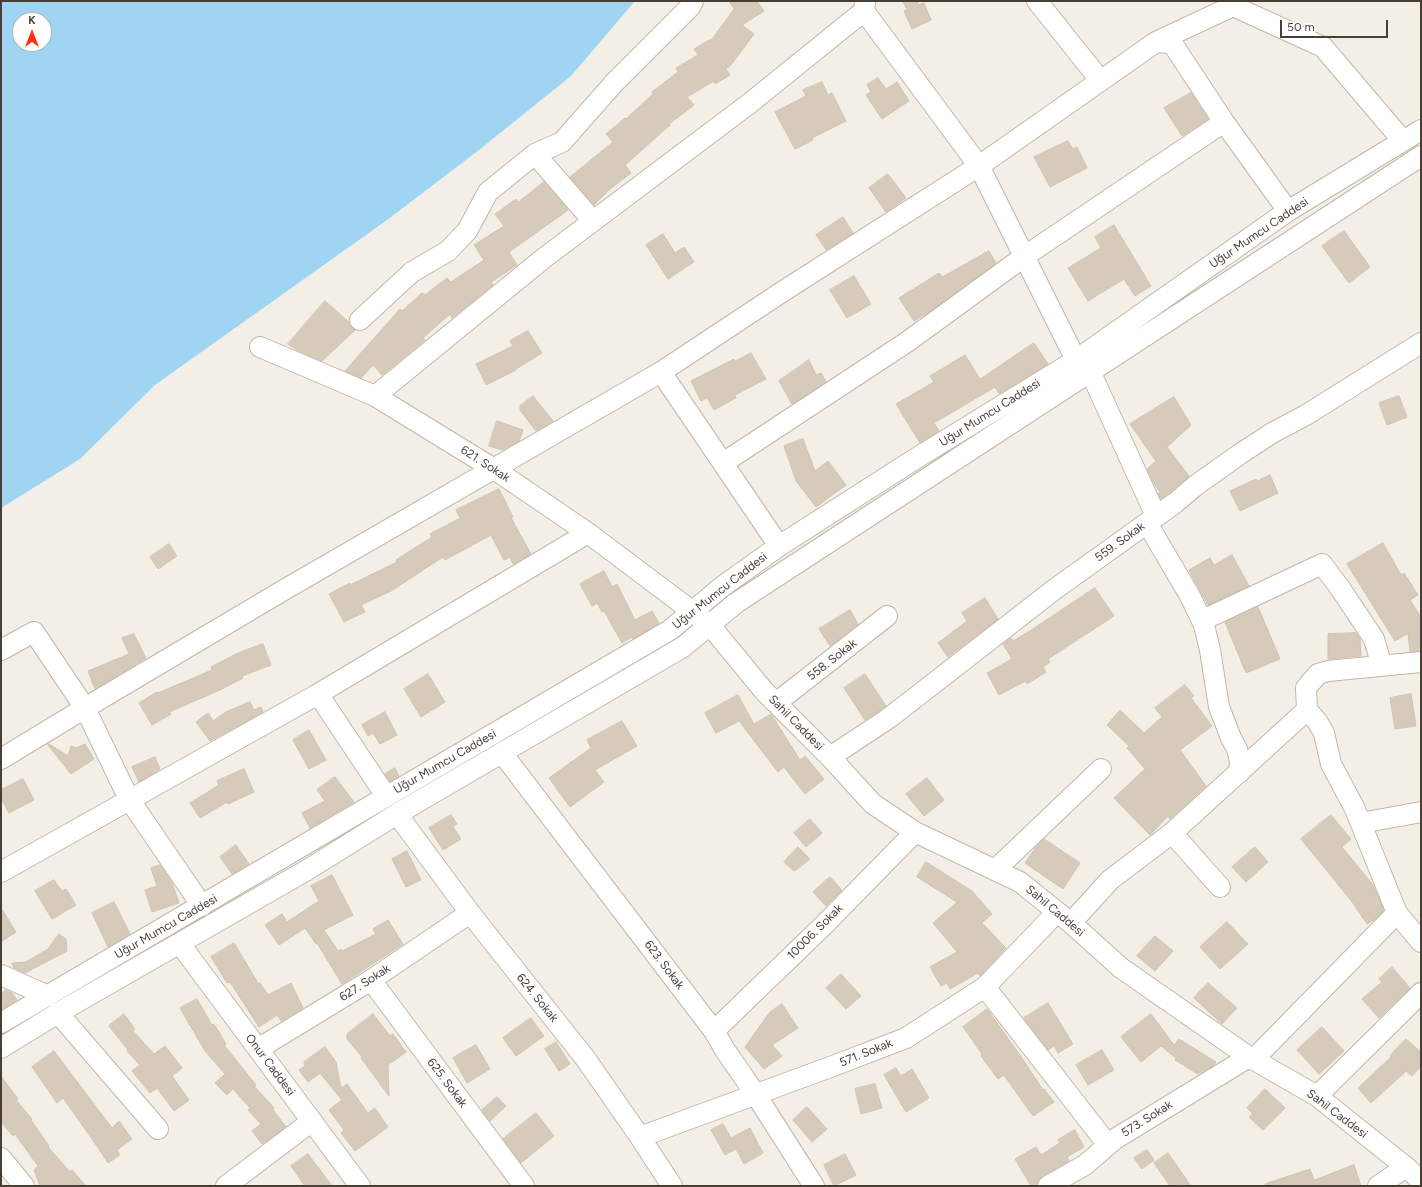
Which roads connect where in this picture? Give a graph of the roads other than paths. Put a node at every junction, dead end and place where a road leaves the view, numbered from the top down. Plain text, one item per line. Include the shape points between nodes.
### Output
1 (693, 1) edge
2 (1037, 1) edge
3 (864, 6) edge
4 (1156, 42) junction
5 (1100, 80) junction
6 (1224, 122) junction
7 (1421, 130) edge
8 (1403, 141) junction
9 (535, 154) junction
10 (1421, 156) edge
11 (979, 166) junction
12 (1288, 211) junction
13 (593, 221) junction
14 (1025, 256) junction
15 (360, 320) dead end
16 (1421, 343) edge
17 (260, 347) dead end
18 (1083, 365) junction
19 (661, 372) junction
20 (375, 396) junction
21 (723, 463) junction
22 (494, 469) junction
23 (1151, 520) junction
24 (588, 534) junction
25 (780, 546) junction
26 (691, 611) junction
27 (887, 616) dead end
28 (1203, 620) junction
29 (709, 624) junction
30 (1, 650) edge
31 (1421, 662) edge
32 (1382, 666) junction
33 (318, 694) junction
34 (776, 703) junction
35 (85, 708) junction
36 (1307, 710) junction
37 (502, 753) junction
38 (830, 757) junction
39 (1, 759) edge
40 (1101, 769) dead end
41 (1239, 773) junction
42 (386, 796) junction
43 (130, 800) junction
44 (1421, 812) edge
45 (397, 814) junction
46 (1361, 823) junction
47 (915, 832) junction
48 (1172, 833) junction
49 (995, 870) junction
50 (1, 872) edge
51 (1220, 887) dead end
52 (202, 906) junction
53 (1397, 912) junction
54 (470, 913) junction
55 (1064, 917) junction
56 (1421, 942) edge
57 (180, 944) junction
58 (1, 974) edge
59 (371, 980) junction
60 (985, 987) junction
61 (1421, 993) edge
62 (48, 996) junction
63 (58, 1013) junction
64 (1, 1023) edge
65 (714, 1031) junction
66 (1, 1048) edge
67 (258, 1049) junction
68 (1251, 1058) junction
69 (756, 1095) junction
70 (1317, 1096) junction
71 (312, 1121) junction
72 (158, 1129) dead end
73 (640, 1137) junction
74 (1108, 1145) junction
75 (1, 1158) edge
76 (1416, 1173) edge
77 (24, 1186) edge
78 (226, 1186) edge
79 (360, 1186) edge
80 (524, 1186) edge
81 (672, 1186) edge
82 (814, 1186) edge
83 (1048, 1186) edge
84 (1378, 1186) edge

1 - 9 street via 614,83 562,142
2 - 5 street
3 - 11 street
3 - 13 street via 750,103
4 - 5 street
4 - 6 street via 1172,43
4 - 8 street via 1233,6 1323,47
5 - 11 street
6 - 12 street
6 - 14 street
7 - 8 street, Uğur Mumcu Caddesi
8 - 12 street, Uğur Mumcu Caddesi
9 - 13 street
9 - 15 street via 488,192 467,231 448,251 412,272
10 - 18 street, Uğur Mumcu Caddesi
11 - 14 street
11 - 19 street
12 - 18 street, Uğur Mumcu Caddesi
13 - 20 street
14 - 18 street
14 - 21 street via 907,342
16 - 23 street, 559. Sokak via 1306,415 1272,433
17 - 20 street, 621. Sokak
18 - 23 street
18 - 25 street, Uğur Mumcu Caddesi via 915,459
18 - 29 street, Uğur Mumcu Caddesi
19 - 21 street
19 - 22 street
20 - 22 street, 621. Sokak
21 - 25 street
22 - 24 street, 621. Sokak
22 - 35 street
23 - 28 street
23 - 38 street, 559. Sokak via 1055,589 889,718
24 - 26 street, 621. Sokak
24 - 33 street
25 - 26 street, Uğur Mumcu Caddesi
26 - 29 street, Sahil Caddesi
26 - 42 street, Uğur Mumcu Caddesi via 670,630
27 - 34 street, 558. Sokak
28 - 32 street via 1322,564 1374,639
28 - 41 street via 1219,707 1237,750 1240,760
29 - 34 street, Sahil Caddesi
29 - 37 street, Uğur Mumcu Caddesi via 683,648
30 - 35 street via 34,632
31 - 32 street
32 - 36 street via 1318,674 1306,688
33 - 42 street
33 - 43 street
34 - 38 street, Sahil Caddesi
35 - 39 street
35 - 43 street
36 - 41 street, 571. Sokak
36 - 46 street via 1324,733 1331,764
37 - 45 street, Uğur Mumcu Caddesi
37 - 65 street, 623. Sokak
38 - 47 street, Sahil Caddesi via 873,804
40 - 49 street
41 - 48 street, 571. Sokak
42 - 52 street, Uğur Mumcu Caddesi
43 - 50 street
43 - 52 street
44 - 46 street
45 - 54 street, 624. Sokak
45 - 57 street, Uğur Mumcu Caddesi
46 - 53 street
47 - 49 street, Sahil Caddesi
47 - 65 street, 10006. Sokak via 824,925
48 - 51 street
48 - 55 street, 571. Sokak
49 - 55 street, Sahil Caddesi via 1020,882
52 - 62 street, Uğur Mumcu Caddesi
53 - 56 street
53 - 68 street, 573. Sokak
54 - 59 street, 627. Sokak
54 - 73 street, 624. Sokak via 585,1058
55 - 60 street, 571. Sokak
55 - 68 street, Sahil Caddesi via 1121,968
57 - 63 street, Uğur Mumcu Caddesi
57 - 67 street, Onur Caddesi
58 - 62 street
59 - 67 street, 627. Sokak
59 - 80 street, 625. Sokak
60 - 69 street, 571. Sokak via 906,1038
60 - 74 street
61 - 70 street
62 - 64 street, Uğur Mumcu Caddesi
63 - 66 street, Uğur Mumcu Caddesi
63 - 72 street
65 - 69 street, 623. Sokak
67 - 71 street, Onur Caddesi
68 - 70 street, Sahil Caddesi
68 - 74 street, 573. Sokak
69 - 73 street, 571. Sokak
69 - 82 street, 623. Sokak
70 - 76 street, Sahil Caddesi
71 - 78 street
71 - 79 street, Onur Caddesi
73 - 81 street, 624. Sokak
74 - 83 street, 573. Sokak via 1085,1165
75 - 77 street
76 - 84 street

